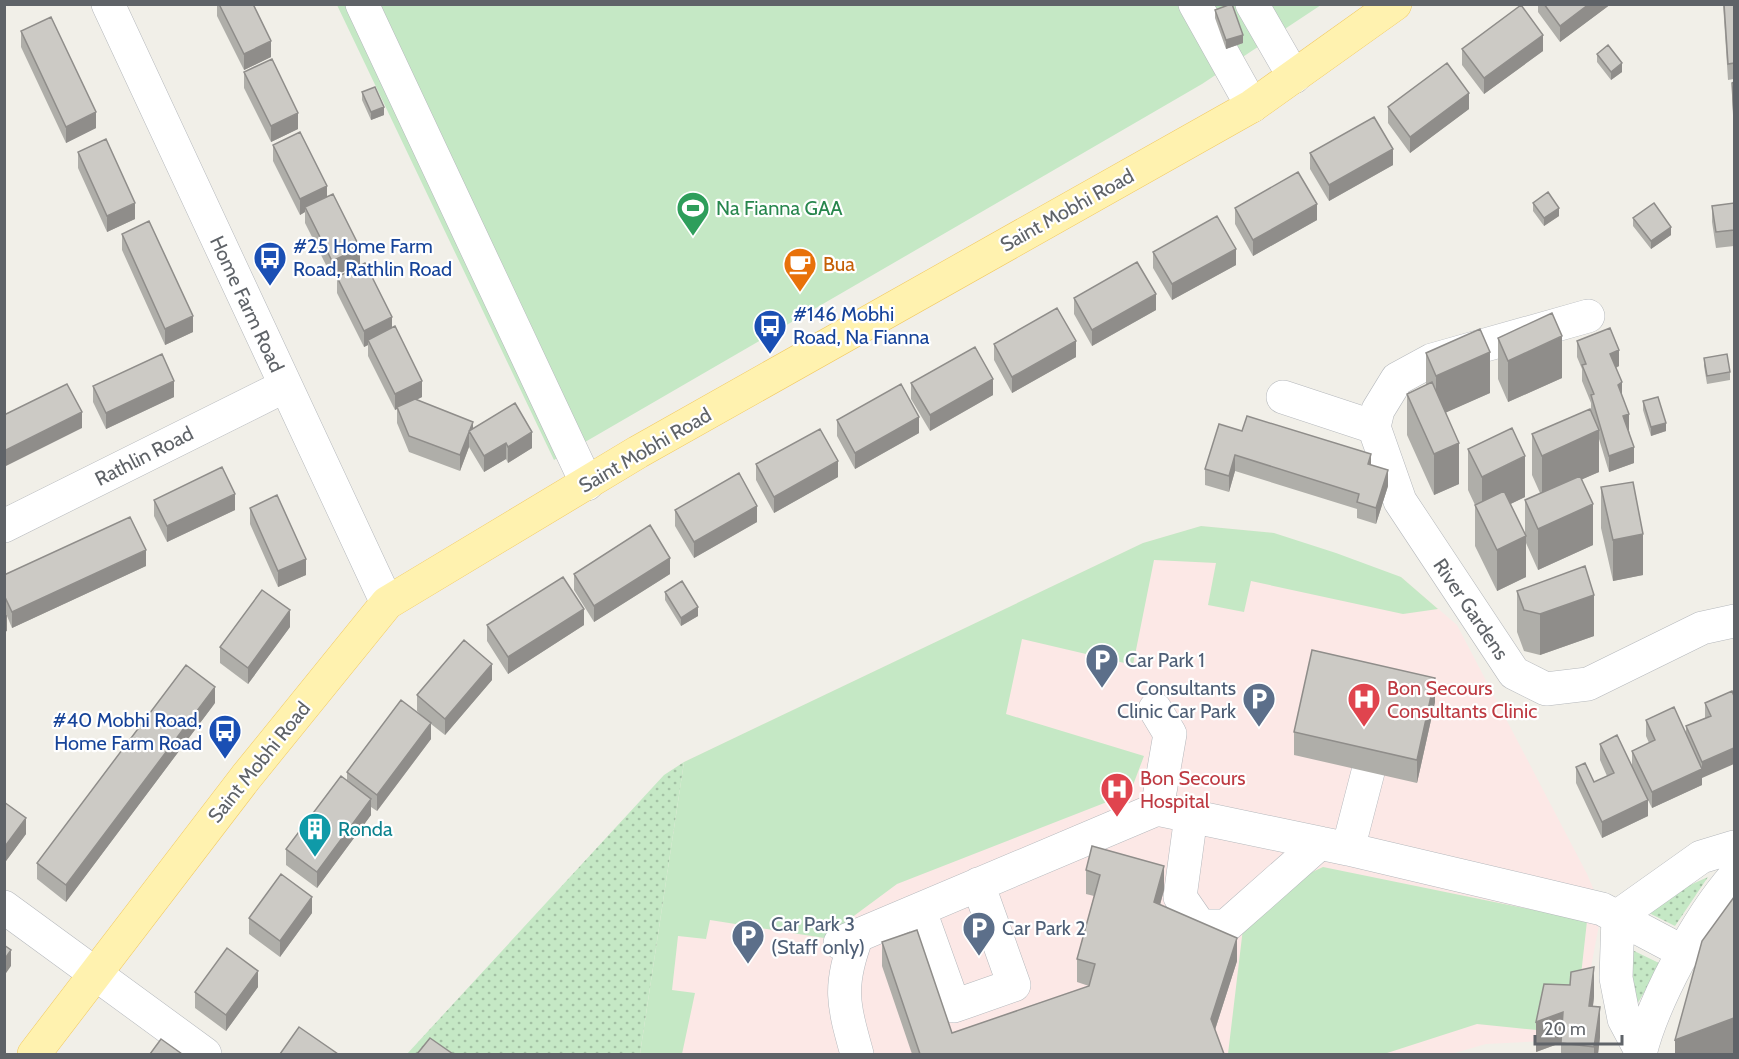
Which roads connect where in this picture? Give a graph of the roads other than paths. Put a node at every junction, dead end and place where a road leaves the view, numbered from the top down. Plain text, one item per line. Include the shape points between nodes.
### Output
1 (108, 4) edge
2 (362, 4) edge
3 (1195, 4) edge
4 (1252, 4) edge
5 (1395, 4) edge
6 (1294, 77) junction
7 (1252, 106) junction
8 (1588, 316) dead end
9 (285, 386) junction
10 (1283, 397) dead end
11 (1374, 427) junction
12 (587, 484) junction
13 (4, 526) edge
14 (387, 603) junction
15 (1734, 621) edge
16 (1155, 709) dead end
17 (1368, 772) dead end
18 (1156, 809) junction
19 (1191, 816) junction
20 (1334, 846) junction
21 (1734, 847) edge
22 (1734, 877) edge
23 (978, 884) junction
24 (4, 907) edge
25 (920, 911) junction
26 (1618, 916) junction
27 (1685, 952) junction
28 (94, 973) junction
29 (1640, 1053) edge
30 (34, 1054) edge
31 (205, 1054) edge
32 (857, 1054) edge

1 - 9 street, Home Farm Road
2 - 12 street
3 - 7 street
4 - 6 street
5 - 6 main road, Saint Mobhi Road
6 - 7 main road, Saint Mobhi Road
7 - 12 main road, Saint Mobhi Road
8 - 11 street via 1432,360 1398,379 1378,410
9 - 13 street, Rathlin Road
9 - 14 street, Home Farm Road
10 - 11 street
11 - 15 street, River Gardens via 1400,501 1514,673 1546,689 1588,684 1702,628
12 - 14 main road, Saint Mobhi Road
14 - 28 main road, Saint Mobhi Road
16 - 18 street via 1170,735
17 - 20 street
18 - 19 street
18 - 23 street
19 - 20 street
19 - 20 street via 1180,897 1200,926 1226,926
20 - 26 street
21 - 26 street via 1701,856
22 - 27 street
23 - 25 street
23 - 25 street via 1014,985 954,1006
24 - 28 street
25 - 32 street via 848,939 843,1006
26 - 27 street
26 - 29 street via 1616,978 1624,1019
27 - 29 street via 1660,1000
28 - 30 main road, Saint Mobhi Road
28 - 31 street

